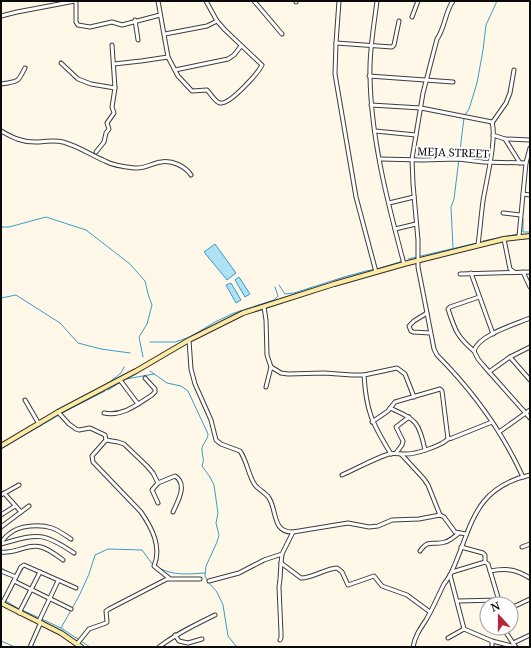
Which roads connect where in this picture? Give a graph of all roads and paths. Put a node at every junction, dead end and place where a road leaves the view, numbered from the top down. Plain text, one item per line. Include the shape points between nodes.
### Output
1 (48, 1) edge
2 (76, 1) edge
3 (158, 1) edge
4 (206, 1) edge
5 (254, 1) edge
6 (340, 1) edge
7 (377, 1) edge
8 (418, 1) edge
9 (453, 1) edge
10 (48, 7) junction
11 (160, 15) junction
12 (1, 16) edge
13 (412, 17) dead end
14 (136, 20) junction
15 (217, 21) junction
16 (399, 21) dead end
17 (165, 34) junction
18 (282, 34) dead end
19 (138, 40) dead end
20 (336, 43) junction
21 (371, 44) junction
22 (112, 46) dead end
23 (241, 46) junction
24 (168, 57) junction
25 (61, 63) dead end
26 (114, 64) junction
27 (26, 68) dead end
28 (175, 70) junction
29 (514, 70) dead end
30 (370, 76) junction
31 (425, 81) junction
32 (453, 82) dead end
33 (1, 84) edge
34 (115, 88) junction
35 (371, 105) junction
36 (421, 108) junction
37 (492, 122) junction
38 (375, 130) junction
39 (1, 131) edge
40 (416, 135) junction
41 (493, 135) junction
42 (505, 139) junction
43 (530, 140) edge
44 (530, 148) edge
45 (96, 152) dead end
46 (380, 159) junction
47 (412, 159) junction
48 (490, 162) junction
49 (520, 163) junction
50 (526, 163) junction
51 (191, 175) dead end
52 (523, 194) junction
53 (530, 195) edge
54 (414, 197) junction
55 (389, 203) junction
56 (503, 213) dead end
57 (520, 215) junction
58 (416, 224) junction
59 (395, 229) junction
60 (519, 236) junction
61 (530, 236) edge
62 (504, 239) junction
63 (478, 245) junction
64 (417, 261) junction
65 (404, 264) junction
66 (376, 272) junction
67 (514, 272) junction
68 (523, 272) junction
69 (530, 272) edge
70 (471, 273) junction
71 (460, 274) dead end
72 (530, 287) edge
73 (480, 297) junction
74 (264, 307) junction
75 (427, 313) junction
76 (530, 318) edge
77 (430, 333) junction
78 (493, 334) junction
79 (189, 340) junction
80 (530, 347) edge
81 (474, 351) junction
82 (510, 357) junction
83 (271, 367) junction
84 (489, 372) junction
85 (364, 375) junction
86 (145, 378) dead end
87 (120, 380) junction
88 (530, 380) edge
89 (266, 388) dead end
90 (414, 397) junction
91 (25, 400) dead end
92 (138, 404) junction
93 (390, 408) junction
94 (530, 410) edge
95 (58, 412) junction
96 (104, 413) dead end
97 (525, 413) junction
98 (409, 417) junction
99 (530, 418) edge
100 (372, 422) junction
101 (492, 422) junction
102 (39, 424) junction
103 (499, 432) junction
104 (448, 439) junction
105 (106, 440) junction
106 (1, 446) edge
107 (425, 450) junction
108 (396, 453) junction
109 (391, 454) junction
110 (401, 454) junction
111 (342, 474) dead end
112 (530, 475) edge
113 (522, 476) junction
114 (158, 483) junction
115 (18, 485) dead end
116 (2, 494) edge
117 (158, 503) dead end
118 (15, 506) junction
119 (29, 506) dead end
120 (21, 512) junction
121 (174, 512) dead end
122 (1, 515) edge
123 (440, 515) junction
124 (1, 526) edge
125 (292, 532) junction
126 (459, 533) junction
127 (466, 534) junction
128 (71, 539) dead end
129 (1, 544) edge
130 (530, 544) edge
131 (461, 547) junction
132 (522, 547) dead end
133 (420, 551) dead end
134 (1, 552) edge
135 (74, 553) dead end
136 (282, 554) junction
137 (63, 560) dead end
138 (485, 562) junction
139 (281, 563) junction
140 (1, 571) edge
141 (490, 571) junction
142 (40, 572) junction
143 (451, 574) junction
144 (169, 578) junction
145 (530, 578) edge
146 (15, 579) junction
147 (200, 579) dead end
148 (58, 581) junction
149 (209, 581) dead end
150 (76, 588) dead end
151 (32, 590) junction
152 (497, 596) edge
153 (50, 599) junction
154 (530, 599) edge
155 (458, 601) junction
156 (479, 602) edge
157 (1, 603) edge
158 (519, 604) edge
159 (71, 609) dead end
160 (430, 612) junction
161 (20, 613) junction
162 (215, 615) dead end
163 (40, 622) junction
164 (464, 629) junction
165 (175, 635) junction
166 (530, 635) edge
167 (509, 636) edge
168 (448, 638) dead end
169 (202, 639) dead end
170 (280, 640) dead end
171 (492, 641) junction
172 (77, 644) junction
173 (515, 645) edge
174 (30, 647) edge
175 (81, 647) edge
176 (159, 647) edge
177 (413, 647) edge
178 (492, 647) edge

1 - 10 street
2 - 10 street
2 - 14 street via 76,23 82,26 90,28 112,22 121,25
3 - 11 street
4 - 15 street
5 - 18 street
6 - 20 street
7 - 21 street
8 - 13 street
9 - 31 street
10 - 12 street
11 - 14 street
11 - 17 street
14 - 19 street
15 - 17 street via 207,26
15 - 23 street
16 - 21 street via 394,46
17 - 24 street
20 - 21 street
20 - 66 street via 335,74 356,197
21 - 30 street
22 - 26 street
23 - 28 street via 228,59
23 - 28 street via 261,62 262,66 249,82 226,102 218,103 206,90 192,91
24 - 26 street
24 - 28 street
25 - 34 street via 78,79
26 - 34 street
27 - 33 street via 16,82
29 - 37 street via 506,103
30 - 31 street
30 - 35 street
31 - 32 street
31 - 36 street
34 - 45 street via 112,107 114,113 107,123 109,129 104,142
35 - 36 street
35 - 38 street
36 - 37 street
36 - 40 street
37 - 41 street
38 - 40 street
38 - 46 street
39 - 51 street via 20,140 63,142 124,167 136,168 162,162 171,163 185,168
40 - 47 street
41 - 42 street
41 - 48 street
42 - 43 street
42 - 49 street
44 - 50 street
46 - 47 street, MEJA STREET
46 - 55 street
47 - 48 street, MEJA STREET
47 - 54 street
48 - 49 street, MEJA STREET
48 - 63 street
49 - 50 street, MEJA STREET
50 - 52 street
52 - 53 street
52 - 57 street
54 - 55 street
54 - 58 street
55 - 59 street
56 - 57 street
57 - 60 street
58 - 59 street
58 - 64 street
59 - 65 street
60 - 61 main road
60 - 62 main road
62 - 63 main road
62 - 67 street via 510,269
63 - 64 main road
64 - 65 main road
64 - 75 street
65 - 66 main road
66 - 74 main road
67 - 68 street
67 - 70 street
68 - 69 street
68 - 72 street
70 - 71 street
70 - 73 street
73 - 78 street
73 - 81 street via 448,309 458,336
74 - 79 main road via 243,313
74 - 83 street via 267,355
75 - 77 street
75 - 77 street via 409,326 413,332
76 - 78 street
77 - 101 street via 437,355
78 - 81 street via 477,344
79 - 87 main road
79 - 125 street via 195,386 211,420 216,440 240,451 255,485 270,498 282,531
80 - 82 street
81 - 84 street
82 - 84 street
82 - 88 street
83 - 85 street via 288,374
83 - 89 street
84 - 97 street
85 - 90 street via 400,369 407,376
85 - 100 street via 365,395
86 - 92 street via 155,392
87 - 92 street
87 - 95 main road
90 - 93 street via 397,400
90 - 104 street via 441,390
91 - 102 street
92 - 96 street via 113,415
93 - 98 street
93 - 100 street
94 - 97 street
95 - 102 main road
95 - 105 street via 76,430 91,428 105,435
97 - 99 street
97 - 103 street
98 - 107 street via 421,430
98 - 108 street via 396,427 403,440
100 - 109 street
101 - 103 street
101 - 104 street
102 - 106 main road
103 - 113 street
104 - 107 street
105 - 114 street via 124,444 147,466
105 - 144 street via 92,456 93,462 147,521 158,552 154,566
107 - 110 street
108 - 109 street
108 - 110 street
109 - 111 street
110 - 123 street via 428,485
112 - 113 street
113 - 127 street via 499,488 482,504
114 - 117 street via 152,490
114 - 121 street via 175,476 180,482 182,489
115 - 116 street
116 - 118 street
118 - 120 street
118 - 122 street
119 - 120 street
120 - 124 street
123 - 125 street via 392,520 378,526 348,523
123 - 126 street via 455,532
125 - 136 street
126 - 127 street
126 - 133 street via 446,542 430,542
127 - 131 street
128 - 129 street via 53,528 32,526 13,531
129 - 135 street via 38,536 51,538
130 - 132 street
131 - 138 street via 483,552
131 - 143 street
134 - 137 street via 41,547
136 - 139 street
136 - 149 street via 239,573
138 - 141 street
138 - 143 street
139 - 160 street via 301,578 337,568 342,572 348,585 374,576 382,586 407,595
139 - 170 street via 278,587 282,632
140 - 146 street
141 - 145 street via 511,570
141 - 152 street
142 - 146 street via 23,565
142 - 148 street
142 - 151 street
143 - 155 street
143 - 160 street
144 - 147 street
144 - 172 street via 106,610 107,622 89,629
146 - 151 street
146 - 157 street
148 - 150 street
148 - 153 street
151 - 153 street
151 - 161 street
153 - 159 street
153 - 163 street
154 - 158 street
155 - 156 street
155 - 164 street
157 - 161 main road
160 - 177 street via 416,635
161 - 163 main road
162 - 165 street
163 - 172 main road
163 - 174 street
164 - 168 street
164 - 171 street
165 - 169 street via 178,641 183,643
165 - 176 street
166 - 173 street
167 - 173 street
171 - 173 street
171 - 178 street
172 - 175 main road

